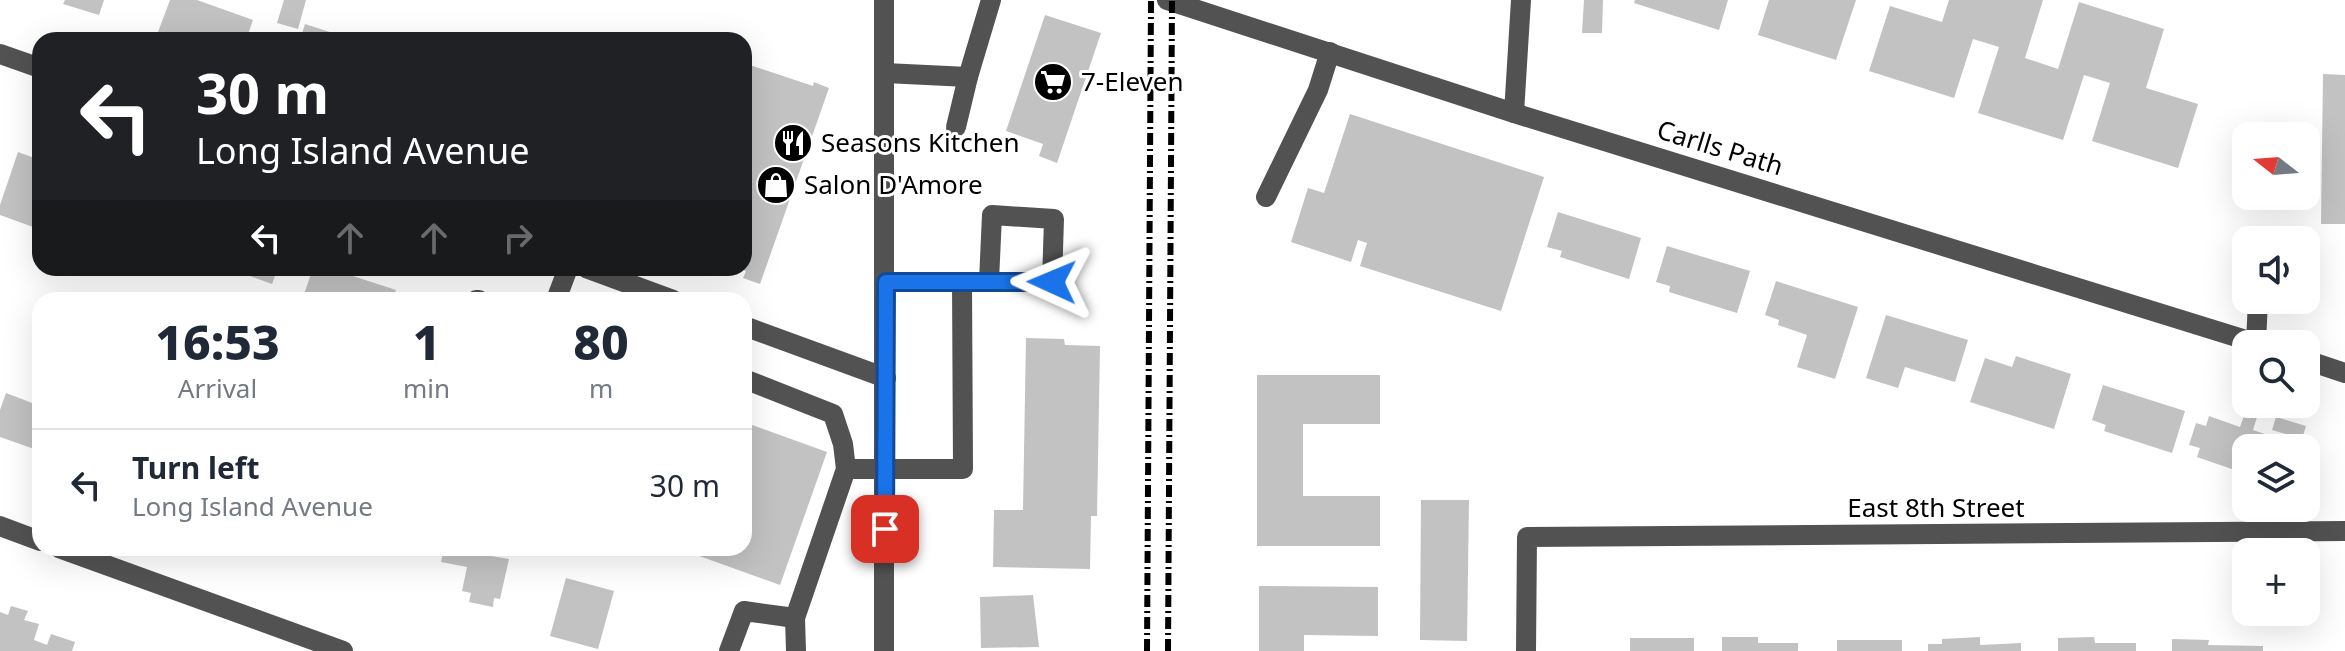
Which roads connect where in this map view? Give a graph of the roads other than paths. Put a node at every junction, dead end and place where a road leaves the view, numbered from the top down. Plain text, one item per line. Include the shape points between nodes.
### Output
1 (884, 0) edge
2 (991, 0) edge
3 (1167, 0) edge
4 (1521, 0) edge
5 (1330, 52) junction
6 (0, 54) edge
7 (32, 65) edge
8 (885, 73) junction
9 (968, 77) junction
10 (1514, 113) junction
11 (956, 127) dead end
12 (1266, 197) dead end
13 (608, 276) edge
14 (989, 281) junction
15 (886, 282) junction
16 (962, 282) junction
17 (651, 292) edge
18 (752, 329) edge
19 (2232, 336) edge
20 (2320, 365) edge
21 (2345, 373) edge
22 (886, 378) junction
23 (752, 382) edge
24 (886, 468) junction
25 (846, 469) junction
26 (0, 526) edge
27 (2345, 531) edge
28 (32, 538) edge
29 (81, 556) edge
30 (795, 618) junction
31 (343, 651) edge
32 (729, 651) edge
33 (796, 651) edge
34 (884, 651) edge
35 (1526, 651) edge

1 - 8 street
2 - 9 street
3 - 5 street, Carlls Path
4 - 10 street
5 - 10 street, Carlls Path
5 - 12 street via 1318,90
6 - 7 street
8 - 9 street
8 - 15 street
9 - 11 street
10 - 19 street, Carlls Path
13 - 17 street
14 - 14 street via 1052,282 1054,219 992,215
14 - 16 street
15 - 16 street
15 - 22 street
16 - 24 street via 963,469
18 - 22 street
20 - 21 street
22 - 24 street
23 - 25 street via 833,414
24 - 25 street
24 - 34 street
25 - 30 street
26 - 28 street
27 - 35 street, East 8th Street via 1527,537
29 - 31 street
30 - 32 street via 744,611
30 - 33 street

